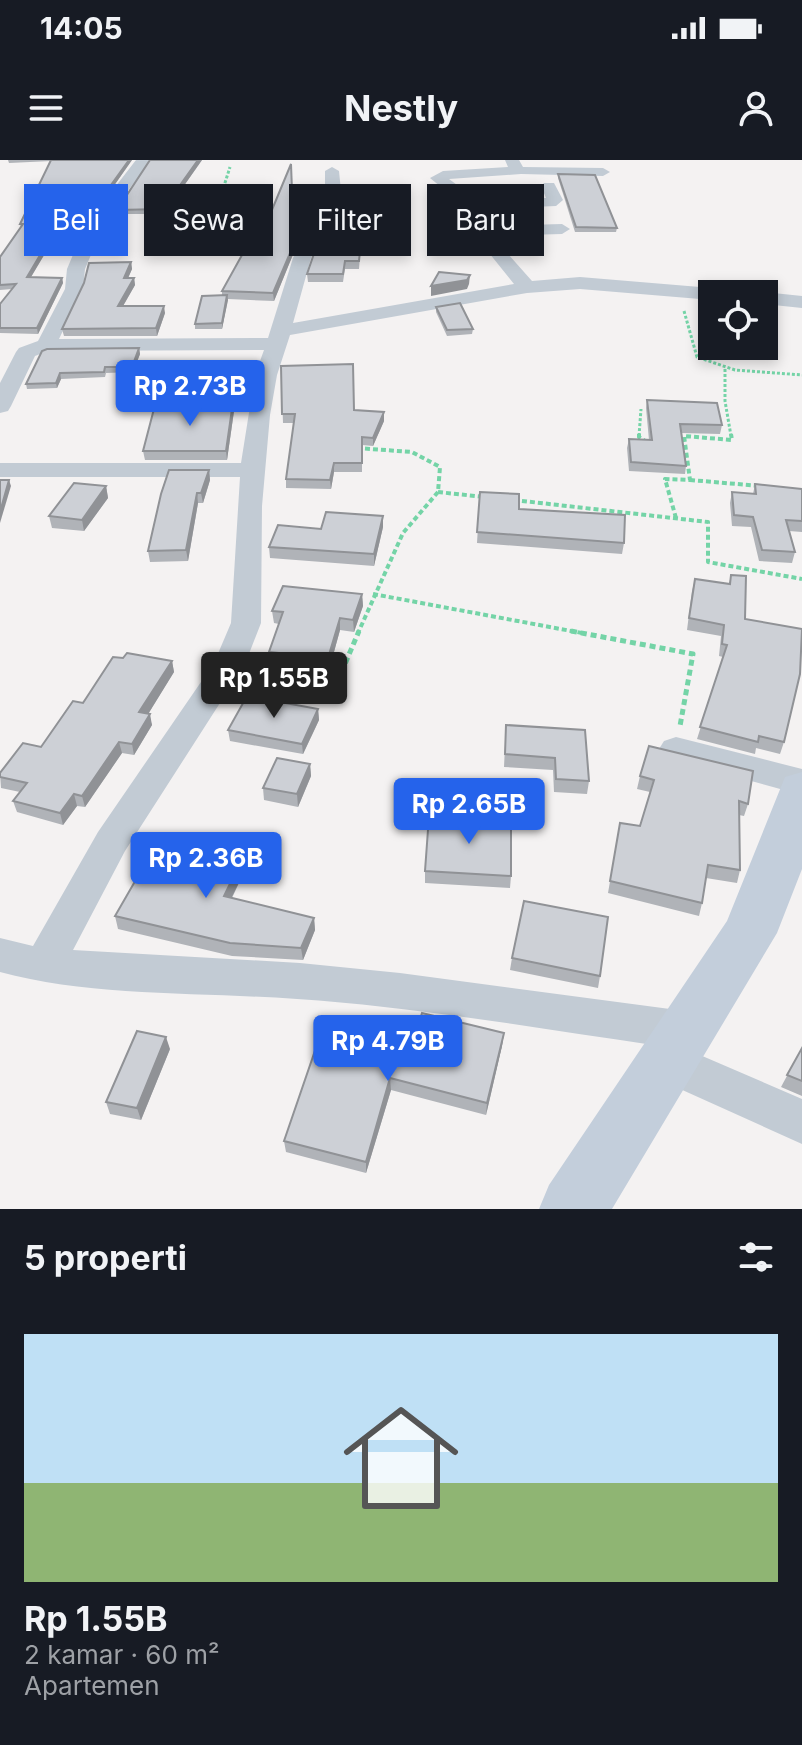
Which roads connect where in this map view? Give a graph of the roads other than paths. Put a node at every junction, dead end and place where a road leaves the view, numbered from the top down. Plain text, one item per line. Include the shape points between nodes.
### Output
1 (144, 160) edge
2 (515, 165) edge
3 (332, 171) dead end
4 (603, 172) dead end
5 (445, 184) edge
6 (549, 186) dead end
7 (544, 203) edge
8 (544, 229) edge
9 (562, 229) dead end
10 (502, 256) edge
11 (527, 287) junction
12 (698, 293) edge
13 (778, 299) edge
14 (802, 302) edge
15 (278, 338) junction
16 (46, 345) junction
17 (0, 406) edge
18 (0, 470) edge
19 (255, 470) junction
20 (676, 749) edge
21 (802, 782) edge
22 (802, 790) edge
23 (0, 955) edge
24 (43, 966) junction
25 (675, 1046) junction
26 (802, 1122) edge
27 (573, 1209) edge

1 - 16 street via 84,250 74,289
2 - 4 street
2 - 5 street via 439,176
3 - 15 street via 333,191 302,258
6 - 7 street via 555,200
8 - 9 street
10 - 11 street
11 - 12 street via 580,283
11 - 15 street
13 - 14 street
15 - 16 street
15 - 19 street via 259,415
16 - 17 street via 26,352
18 - 19 street
19 - 24 street via 246,623 229,664 111,842
20 - 21 street
22 - 25 street via 749,933
23 - 24 street
24 - 25 street via 400,991
25 - 26 street
25 - 27 street

